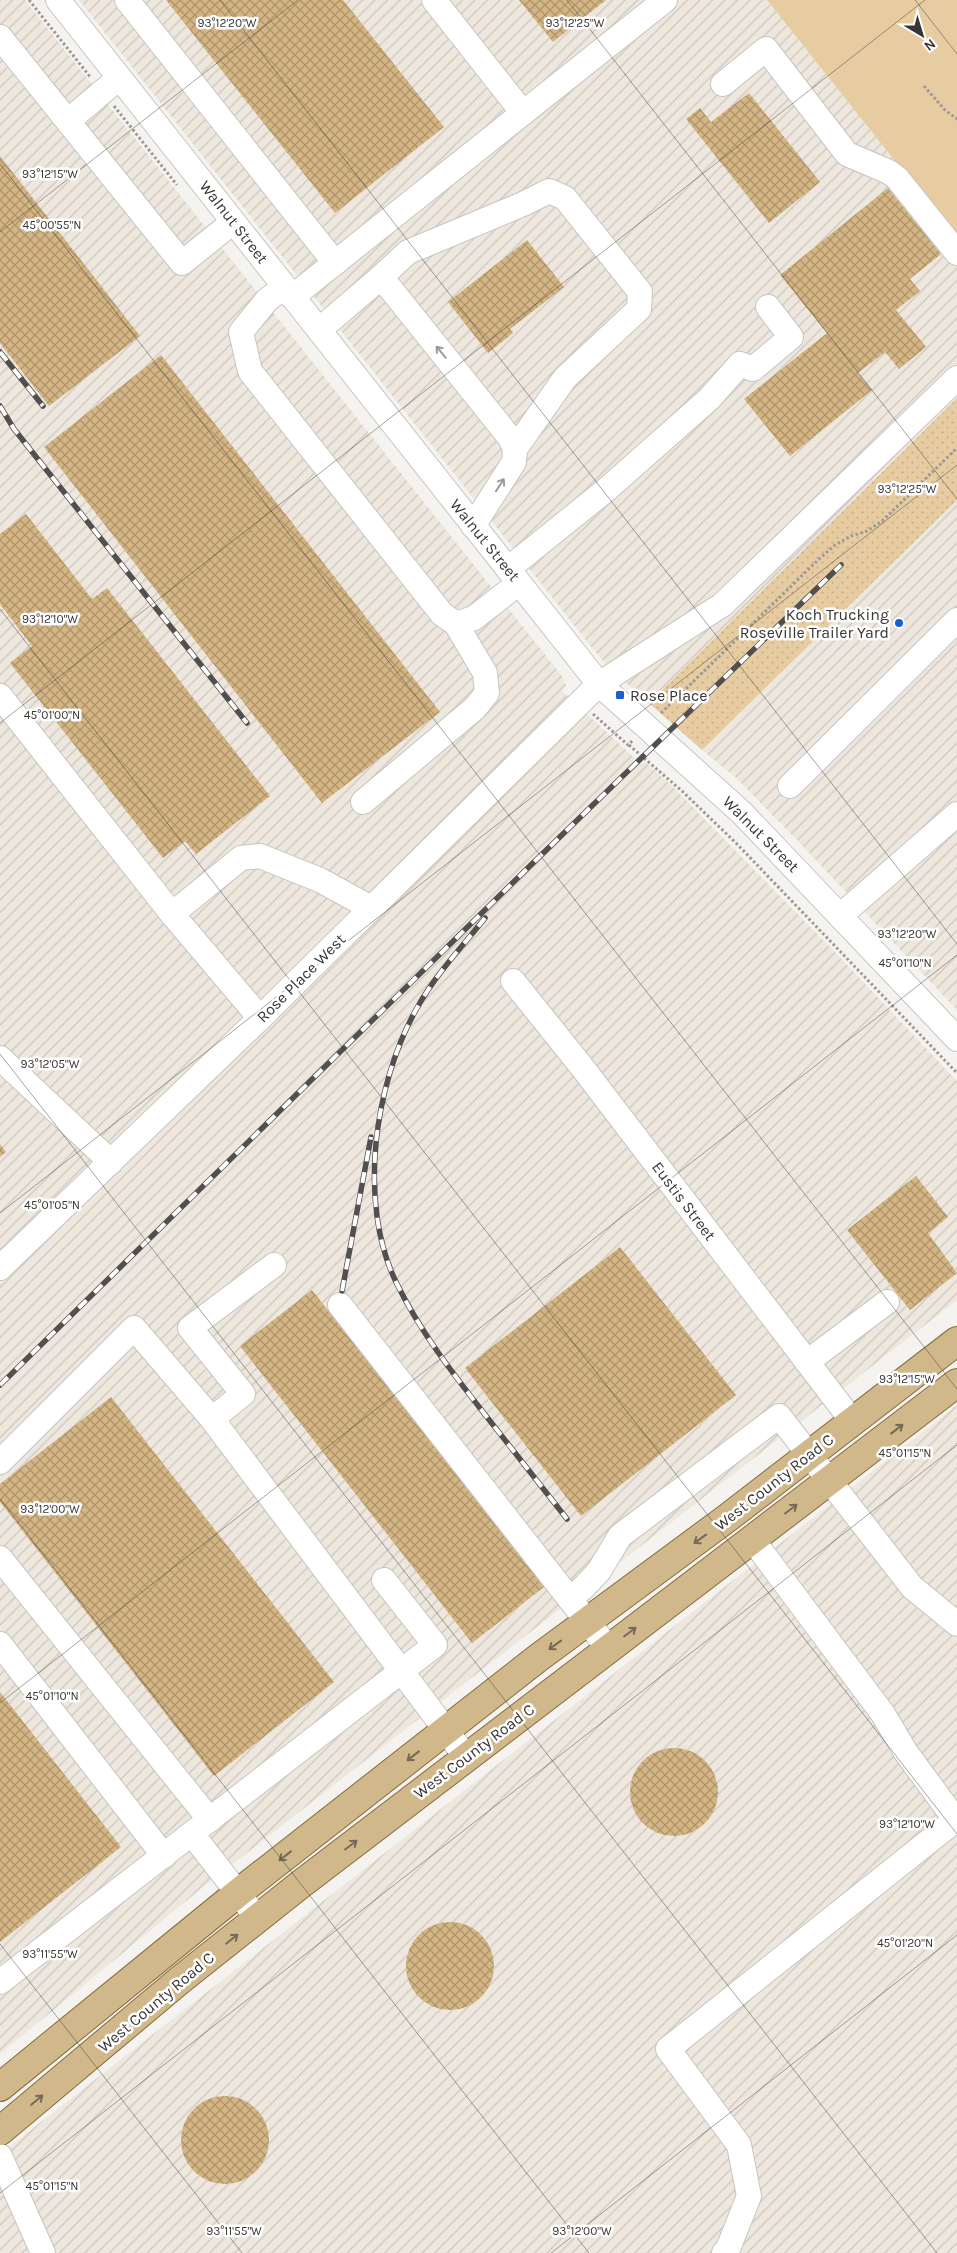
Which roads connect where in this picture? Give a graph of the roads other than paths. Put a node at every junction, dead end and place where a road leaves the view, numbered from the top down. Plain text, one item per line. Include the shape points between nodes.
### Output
1 (58, 0) edge
2 (127, 0) edge
3 (434, 0) edge
4 (665, 0) edge
5 (0, 37) edge
6 (119, 78) junction
7 (723, 84) dead end
8 (523, 113) junction
9 (68, 121) junction
10 (233, 222) junction
11 (957, 253) edge
12 (335, 263) junction
13 (380, 278) junction
14 (288, 292) junction
15 (768, 307) dead end
16 (319, 330) junction
17 (957, 378) edge
18 (514, 449) junction
19 (474, 526) junction
20 (513, 576) junction
21 (957, 620) edge
22 (456, 624) junction
23 (599, 684) junction
24 (0, 696) edge
25 (790, 786) dead end
26 (363, 802) dead end
27 (957, 814) edge
28 (371, 908) junction
29 (172, 914) junction
30 (840, 916) junction
31 (513, 981) dead end
32 (260, 1018) junction
33 (957, 1039) edge
34 (0, 1058) edge
35 (111, 1162) junction
36 (274, 1265) dead end
37 (0, 1268) edge
38 (887, 1302) dead end
39 (340, 1305) dead end
40 (957, 1340) edge
41 (807, 1362) junction
42 (957, 1383) edge
43 (212, 1419) junction
44 (852, 1422) junction
45 (808, 1456) junction
46 (0, 1462) edge
47 (830, 1480) junction
48 (752, 1539) junction
49 (0, 1558) edge
50 (384, 1580) dead end
51 (569, 1598) junction
52 (588, 1622) junction
53 (957, 1624) edge
54 (0, 1644) edge
55 (608, 1648) junction
56 (402, 1672) junction
57 (446, 1730) junction
58 (466, 1757) junction
59 (957, 1820) edge
60 (201, 1827) junction
61 (164, 1856) junction
62 (238, 1893) junction
63 (258, 1918) junction
64 (0, 1982) edge
65 (0, 2086) edge
66 (0, 2131) edge
67 (0, 2156) edge
68 (43, 2253) edge
69 (724, 2253) edge

1 - 6 street, Walnut Street
2 - 12 street
3 - 8 street
4 - 8 street
5 - 9 street
6 - 9 street
6 - 10 street, Walnut Street
7 - 11 street via 766,49 847,154 897,178
8 - 12 street
9 - 10 street via 182,263
10 - 14 street, Walnut Street
12 - 14 street
13 - 16 street
18 -> 13 street via 510,438
13 - 18 street via 408,252 549,191 565,198 640,292 639,310 565,378
14 - 16 street, Walnut Street
14 - 22 street via 267,300 242,332 250,371 442,614
15 - 20 street via 791,338 753,369 740,364 708,399
16 - 19 street, Walnut Street
17 - 23 street, Rose Place West via 722,605
19 -> 18 street via 514,462
19 - 20 street, Walnut Street
20 - 22 street via 474,618
20 - 23 street, Walnut Street
21 - 25 street
22 - 26 street via 486,673 486,693 475,708
23 - 28 street, Rose Place West
23 - 30 street, Walnut Street via 742,813
24 - 29 street
27 - 30 street
28 - 29 street via 320,880 260,856 240,858
28 - 32 street, Rose Place West
29 - 32 street
30 - 33 street, Walnut Street
31 - 41 street, Eustis Street
32 - 35 street, Rose Place West
34 - 35 street
35 - 37 street, Rose Place West
36 - 43 street via 190,1328 243,1394
38 - 41 street
39 - 51 street
40 - 44 main road, West County Road C
41 - 44 street, Eustis Street
47 -> 42 main road, West County Road C
43 - 46 street via 134,1328
43 - 56 street
44 - 45 main road, West County Road C
45 - 47 street
45 - 51 street via 779,1416 620,1536 599,1572
45 -> 52 main road, West County Road C
48 -> 47 main road, West County Road C
47 - 53 street via 912,1587
55 -> 48 main road, West County Road C
48 - 59 street
49 - 60 street
50 - 56 street via 434,1645
51 - 52 street
52 - 55 street
52 -> 57 main road, West County Road C
54 - 61 street
55 - 58 main road, West County Road C
56 - 57 street
56 - 60 street
57 - 58 street
57 -> 62 main road, West County Road C
63 -> 58 main road, West County Road C
59 - 69 street via 668,2049 739,2145 749,2196
60 - 61 street
60 - 62 street
61 - 64 street
62 - 63 street
62 - 65 main road, West County Road C
66 -> 63 main road, West County Road C
67 - 68 street

